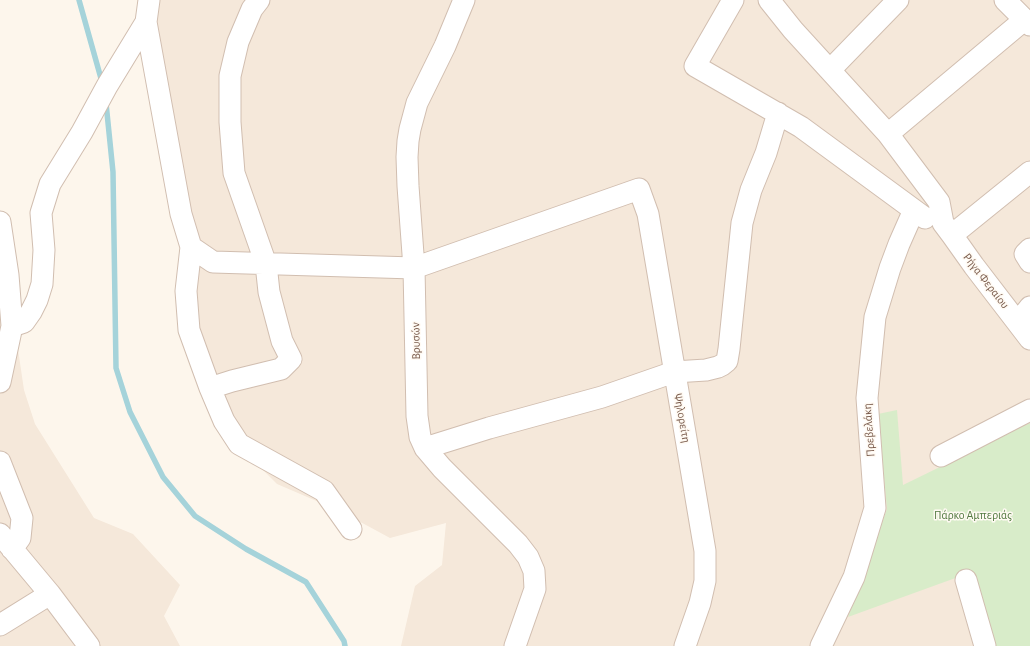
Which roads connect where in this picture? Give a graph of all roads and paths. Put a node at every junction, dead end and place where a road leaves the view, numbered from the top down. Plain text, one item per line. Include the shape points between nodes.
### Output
1 (149, 0) edge
2 (259, 0) edge
3 (464, 0) edge
4 (733, 0) edge
5 (769, 0) edge
6 (898, 0) edge
7 (1005, 0) edge
8 (146, 22) junction
9 (1027, 22) edge
10 (830, 70) junction
11 (778, 113) junction
12 (888, 134) junction
13 (1030, 172) edge
14 (914, 210) junction
15 (0, 222) edge
16 (947, 229) junction
17 (191, 247) junction
18 (266, 264) junction
19 (414, 268) junction
20 (1024, 314) edge
21 (12, 326) junction
22 (1030, 339) edge
23 (674, 372) junction
24 (0, 382) edge
25 (210, 388) junction
26 (1030, 410) edge
27 (425, 448) junction
28 (941, 456) dead end
29 (0, 462) edge
30 (351, 529) dead end
31 (6, 542) edge
32 (966, 580) dead end
33 (50, 594) junction
34 (0, 625) edge
35 (89, 646) edge
36 (515, 646) edge
37 (685, 646) edge
38 (821, 646) edge
39 (985, 646) edge

1 - 8 street
2 - 18 street via 252,8 238,42 230,76 230,122 234,173
3 - 19 street, Βρυσών via 446,46 418,103 410,129 407,157
4 - 11 street via 695,66
5 - 10 street
6 - 10 street
7 - 9 street
8 - 17 street via 181,214
8 - 21 street via 50,184 41,213 44,250 42,284 38,300 24,322
9 - 12 street
10 - 12 street
11 - 14 street via 801,126
11 - 23 street via 742,223 726,361 718,367
12 - 16 street via 939,202
13 - 16 street
14 - 16 street
14 - 38 street, Πρεβελάκη via 894,256 875,316 867,398 875,508 854,577
15 - 21 street
16 - 20 street, Ρήγα Φεραίου via 974,266
17 - 18 street via 213,262
17 - 25 street via 186,291 189,330
18 - 19 street
18 - 25 street via 269,292 282,341 292,359 281,369
19 - 23 street, Ψηλορείτη via 639,189 648,214
19 - 27 street, Βρυσών via 417,416 420,437
20 - 22 street, Ρήγα Φεραίου
21 - 24 street
23 - 27 street via 602,397
23 - 37 street, Ψηλορείτη via 706,551 705,581
25 - 30 street via 224,421 239,444 324,491
26 - 28 street
27 - 36 street, Βρυσών via 528,557 534,571 535,589
29 - 31 street via 22,518 20,538
31 - 33 street
32 - 39 street
33 - 34 street
33 - 35 street

